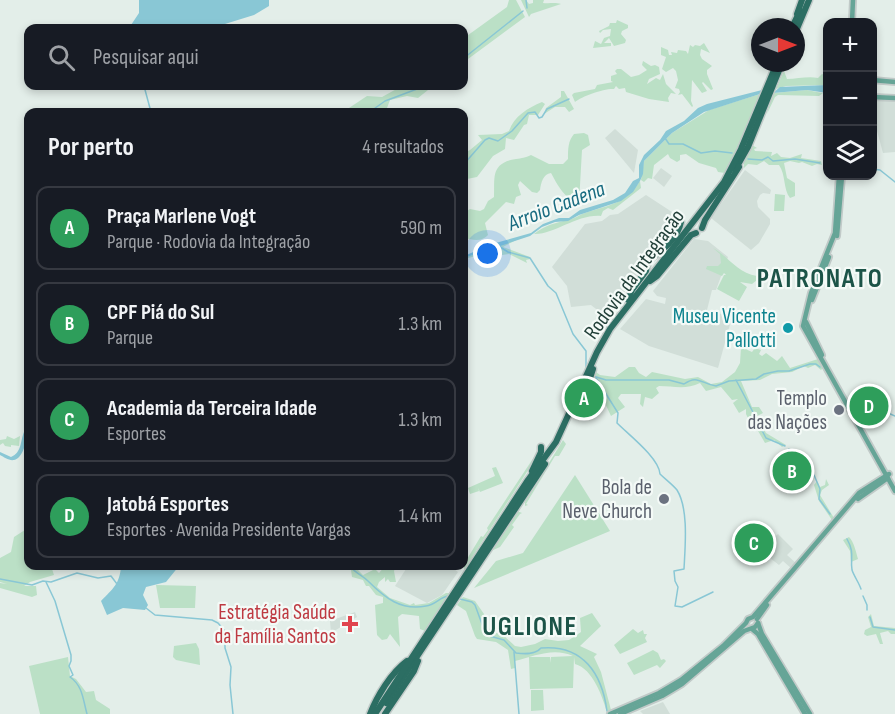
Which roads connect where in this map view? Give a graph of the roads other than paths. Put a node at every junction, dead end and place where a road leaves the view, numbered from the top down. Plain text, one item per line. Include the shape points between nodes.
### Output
1 (807, 0) edge
2 (851, 0) edge
3 (797, 18) edge
4 (801, 18) edge
5 (850, 18) edge
6 (773, 72) edge
7 (778, 72) edge
8 (877, 80) edge
9 (895, 82) edge
10 (877, 97) edge
11 (895, 98) edge
12 (763, 103) junction
13 (742, 158) junction
14 (841, 180) edge
15 (696, 220) junction
16 (681, 222) dead end
17 (702, 228) dead end
18 (690, 232) junction
19 (647, 264) junction
20 (659, 265) junction
21 (648, 281) junction
22 (634, 287) junction
23 (615, 322) junction
24 (582, 391) junction
25 (541, 447) dead end
26 (888, 476) junction
27 (528, 480) junction
28 (895, 485) edge
29 (895, 491) edge
30 (516, 505) junction
31 (756, 620) junction
32 (747, 623) junction
33 (751, 628) junction
34 (772, 654) junction
35 (416, 656) junction
36 (370, 714) edge
37 (375, 714) edge
38 (380, 714) edge
39 (385, 714) edge
40 (610, 714) edge
41 (620, 714) edge
42 (805, 714) edge
43 (810, 714) edge

1 - 3 highway
1 - 4 highway
2 - 5 main road
6 - 12 highway, Rodovia da Integração
7 - 12 highway, Rodovia da Integração
8 - 9 main road
10 - 11 main road
12 - 13 highway, Rodovia da Integração
12 - 15 highway, Rodovia da Integração via 724,182
13 - 15 highway, Rodovia da Integração via 723,189
13 - 17 highway via 733,180
14 - 26 main road via 839,231 804,324
15 - 18 highway, Rodovia da Integração
16 - 19 highway via 664,249
18 - 20 highway, Rodovia da Integração
18 - 21 highway, Rodovia da Integração
19 - 20 highway
19 - 22 highway
20 - 21 highway, Rodovia da Integração
21 - 22 highway
21 - 23 highway, Rodovia da Integração
21 - 24 highway, Rodovia da Integração via 611,334
22 - 23 highway
23 - 24 highway, Rodovia da Integração via 597,352
24 - 27 highway, Rodovia da Integração via 556,442
24 - 30 highway, Rodovia da Integração via 555,447
25 - 27 highway
26 - 28 main road
26 - 29 main road
26 - 31 main road via 861,496 777,590
27 - 30 highway, Rodovia da Integração
30 - 35 highway, Rodovia da Integração
31 - 32 main road
31 - 33 main road via 756,627
31 - 34 main road
32 - 33 main road
32 - 40 main road via 681,680
33 - 34 main road
33 - 41 main road via 682,684
34 - 42 main road
34 - 43 main road
35 - 36 highway via 398,669
35 - 37 highway, Rodovia da Integração
35 - 38 highway, Rodovia da Integração
35 - 39 highway via 414,671

